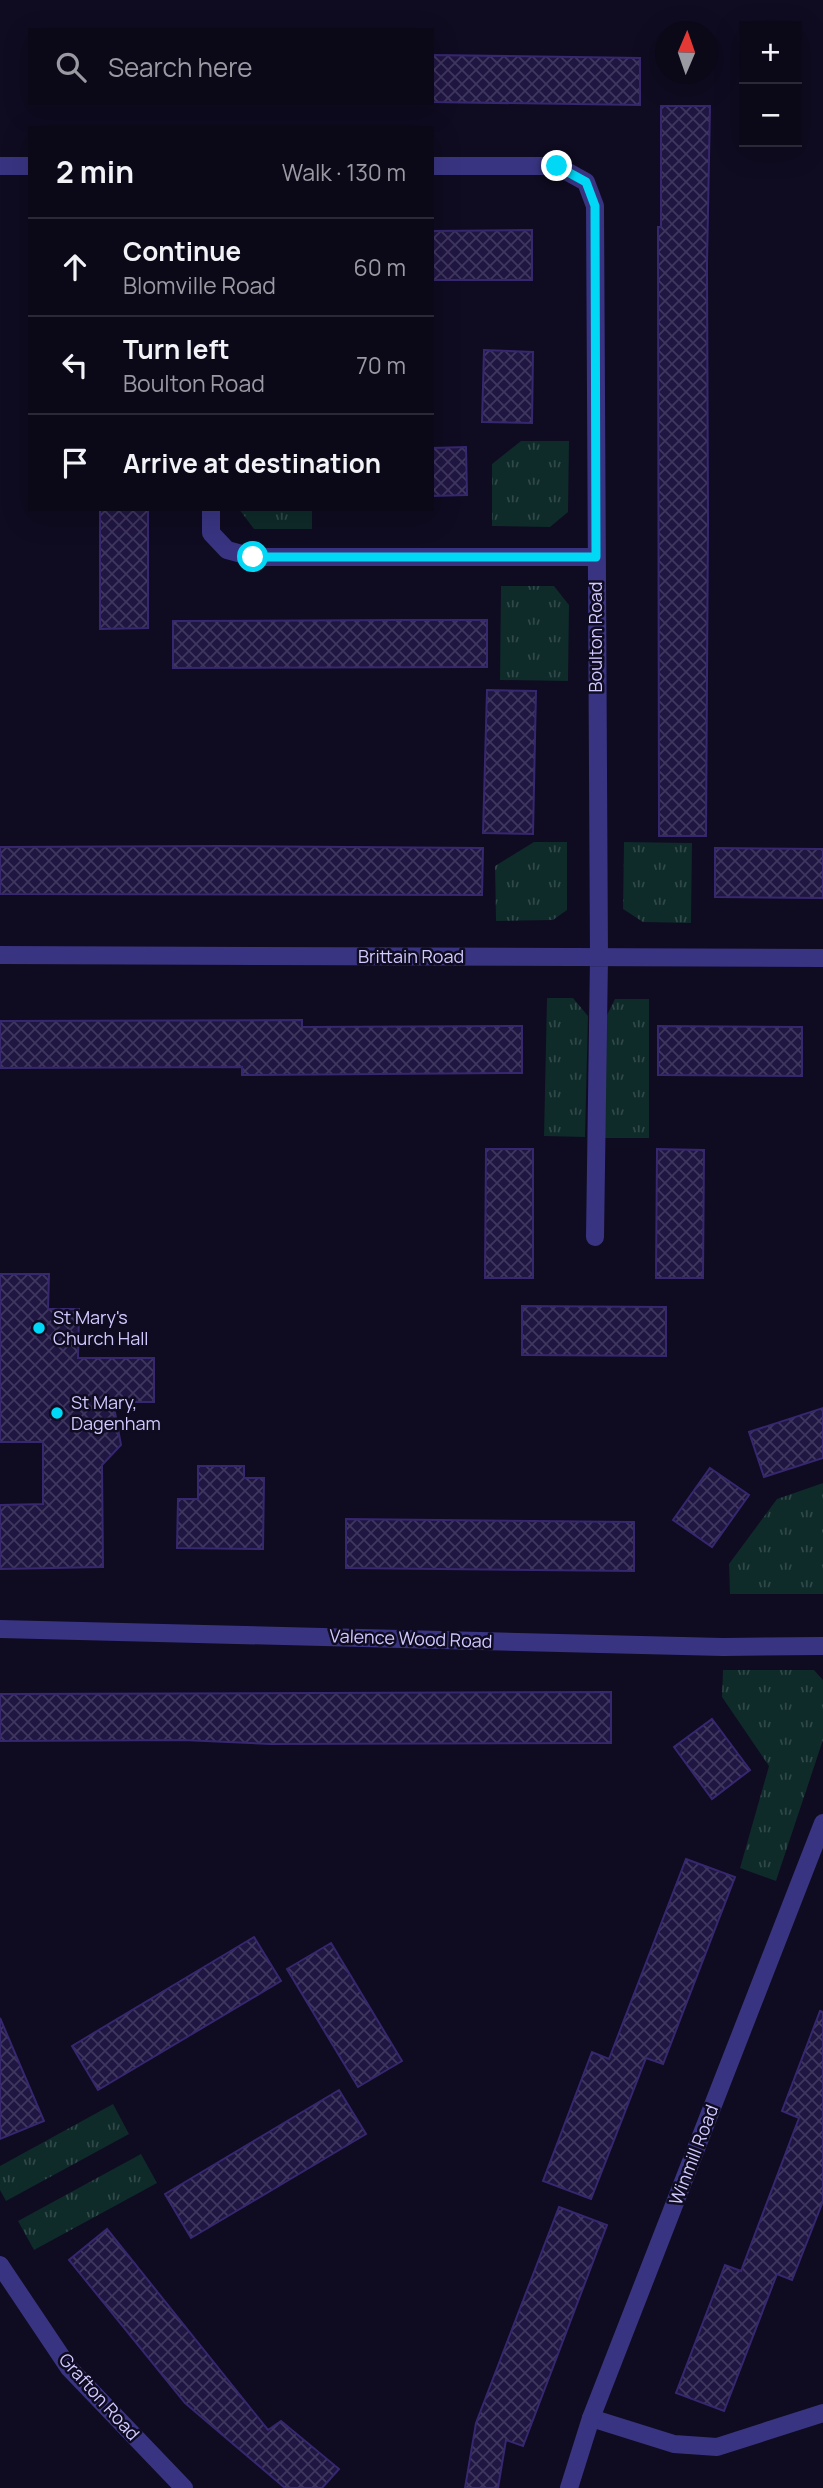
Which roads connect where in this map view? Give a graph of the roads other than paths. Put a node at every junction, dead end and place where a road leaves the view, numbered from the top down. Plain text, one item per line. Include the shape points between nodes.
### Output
1 (0, 166) edge
2 (28, 166) edge
3 (434, 166) edge
4 (211, 511) edge
5 (596, 557) junction
6 (0, 955) edge
7 (599, 958) junction
8 (823, 958) edge
9 (595, 1237) dead end
10 (0, 1629) edge
11 (823, 1646) edge
12 (823, 1823) edge
13 (0, 2265) edge
14 (823, 2413) edge
15 (591, 2418) junction
16 (184, 2488) edge
17 (569, 2488) edge

1 - 2 street
3 - 5 street, Boulton Road via 557,166 586,182 595,206
4 - 5 street via 211,533 227,550 253,557
5 - 7 street, Boulton Road
6 - 7 street, Brittain Road
7 - 8 street, Brittain Road
7 - 9 street, Boulton Road
10 - 11 street, Valence Wood Road
12 - 15 street, Winmill Road
13 - 16 street, Grafton Road via 69,2368
14 - 15 street via 717,2446 674,2444
15 - 17 street, Winmill Road

